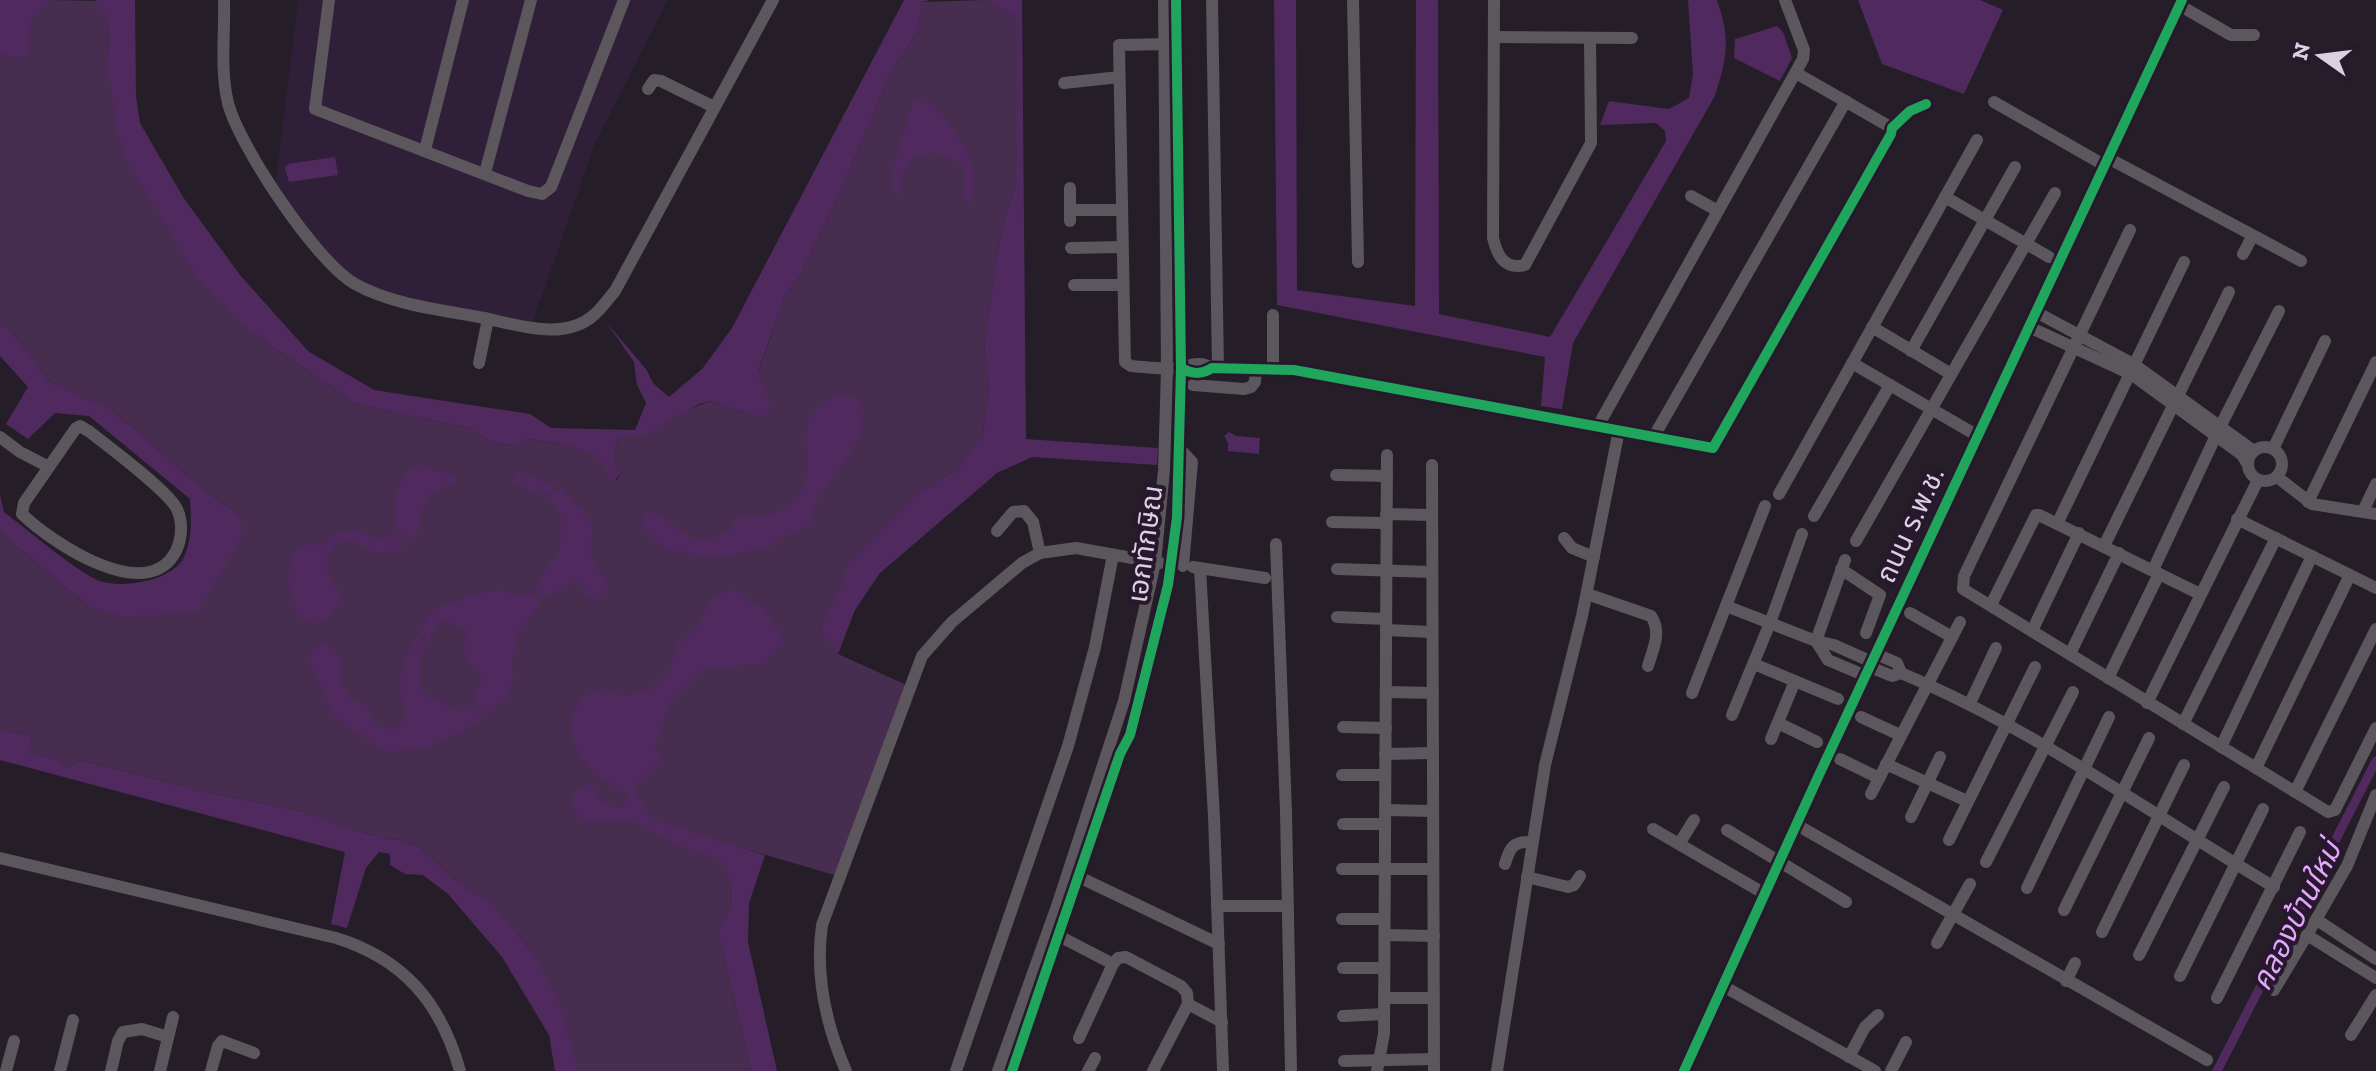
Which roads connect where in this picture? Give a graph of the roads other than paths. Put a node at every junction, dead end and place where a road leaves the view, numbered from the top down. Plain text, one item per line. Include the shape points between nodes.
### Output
1 (224, 0) edge
2 (329, 0) edge
3 (463, 0) edge
4 (531, 0) edge
5 (624, 0) edge
6 (773, 0) edge
7 (1164, 0) edge
8 (1176, 0) edge
9 (1212, 0) edge
10 (1353, 0) edge
11 (1494, 0) edge
12 (1785, 0) edge
13 (2180, 3) edge
14 (2254, 35) dead end
15 (1494, 37) junction
16 (1590, 38) junction
17 (1632, 38) dead end
18 (1170, 44) junction
19 (1796, 73) junction
20 (1119, 77) junction
21 (1064, 83) dead end
22 (648, 89) dead end
23 (1846, 101) junction
24 (1994, 102) dead end
25 (1926, 104) dead end
26 (714, 107) junction
27 (1892, 128) junction
28 (1977, 140) dead end
29 (425, 150) junction
30 (2106, 162) junction
31 (2015, 167) dead end
32 (485, 173) junction
33 (1070, 188) dead end
34 (2055, 193) dead end
35 (1691, 196) dead end
36 (1945, 197) junction
37 (1122, 210) junction
38 (1718, 211) junction
39 (1985, 220) junction
40 (2130, 230) dead end
41 (2252, 237) junction
42 (2026, 243) junction
43 (1122, 247) junction
44 (1071, 248) dead end
45 (2243, 254) dead end
46 (2049, 257) dead end
47 (2301, 261) dead end
48 (1358, 262) dead end
49 (2184, 262) dead end
50 (1074, 285) dead end
51 (1123, 285) junction
52 (2229, 292) dead end
53 (2279, 311) dead end
54 (2036, 312) junction
55 (1273, 315) dead end
56 (488, 319) junction
57 (1872, 327) junction
58 (2029, 327) junction
59 (2078, 341) junction
60 (2325, 341) dead end
61 (1911, 351) junction
62 (2376, 362) edge
63 (479, 363) dead end
64 (1852, 363) junction
65 (1174, 368) junction
66 (1215, 368) junction
67 (1256, 368) junction
68 (1273, 368) junction
69 (2133, 369) junction
70 (1951, 374) junction
71 (1193, 385) dead end
72 (1890, 385) junction
73 (2176, 401) junction
74 (1931, 409) junction
75 (1598, 426) junction
76 (1619, 430) junction
77 (2218, 431) junction
78 (1978, 436) junction
79 (0, 437) edge
80 (1653, 438) junction
81 (2273, 449) junction
82 (1387, 455) dead end
83 (2251, 457) junction
84 (1432, 465) dead end
85 (49, 467) junction
86 (1336, 475) dead end
87 (1387, 476) junction
88 (2277, 477) junction
89 (2258, 480) junction
90 (2376, 484) edge
91 (1779, 494) dead end
92 (2308, 502) junction
93 (1765, 506) dead end
94 (2370, 512) edge
95 (1432, 515) junction
96 (1814, 516) dead end
97 (1386, 518) junction
98 (2237, 519) junction
99 (1332, 522) dead end
100 (2058, 522) junction
101 (997, 531) dead end
102 (2079, 533) junction
103 (1802, 534) dead end
104 (1564, 538) dead end
105 (2276, 538) junction
106 (1856, 541) dead end
107 (1276, 544) dead end
108 (2104, 546) junction
109 (1040, 553) junction
110 (2119, 553) junction
111 (1113, 555) junction
112 (2312, 556) junction
113 (1594, 557) junction
114 (1155, 563) junction
115 (1176, 565) junction
116 (1200, 568) junction
117 (1337, 569) dead end
118 (1386, 570) junction
119 (1432, 572) junction
120 (2156, 572) junction
121 (2350, 575) junction
122 (1265, 578) dead end
123 (2376, 588) edge
124 (1587, 594) junction
125 (2200, 594) junction
126 (1991, 605) junction
127 (1726, 606) junction
128 (1910, 613) dead end
129 (1337, 617) dead end
130 (1960, 622) dead end
131 (1770, 623) junction
132 (1386, 624) junction
133 (2376, 629) edge
134 (2032, 631) junction
135 (1432, 632) junction
136 (1866, 633) dead end
137 (1952, 637) junction
138 (1816, 641) junction
139 (1996, 648) dead end
140 (2070, 654) junction
141 (1754, 664) junction
142 (1871, 665) junction
143 (1648, 666) dead end
144 (2035, 667) dead end
145 (2108, 678) junction
146 (1795, 681) junction
147 (1926, 684) junction
148 (1386, 692) junction
149 (2073, 692) dead end
150 (1433, 693) junction
151 (1692, 693) dead end
152 (1838, 699) dead end
153 (1970, 703) junction
154 (2147, 703) junction
155 (1732, 715) dead end
156 (1861, 717) dead end
157 (2109, 717) dead end
158 (2006, 722) junction
159 (1778, 723) junction
160 (2183, 724) junction
161 (1343, 727) dead end
162 (1386, 728) junction
163 (2376, 728) edge
164 (1900, 735) junction
165 (2149, 738) dead end
166 (1771, 739) dead end
167 (1817, 742) dead end
168 (2044, 746) junction
169 (2221, 747) junction
170 (1433, 753) junction
171 (1385, 754) junction
172 (1940, 757) dead end
173 (1840, 759) dead end
174 (1886, 764) junction
175 (2184, 765) dead end
176 (2256, 768) junction
177 (2084, 769) junction
178 (1342, 775) dead end
179 (1385, 775) junction
180 (1879, 778) junction
181 (1926, 782) junction
182 (2224, 787) dead end
183 (2122, 792) junction
184 (2295, 792) junction
185 (1871, 794) dead end
186 (2376, 795) edge
187 (1967, 801) junction
188 (2263, 809) dead end
189 (1433, 811) junction
190 (2160, 815) junction
191 (1385, 817) junction
192 (1911, 817) dead end
193 (1694, 820) dead end
194 (1343, 824) dead end
195 (1797, 825) junction
196 (1653, 829) dead end
197 (1727, 830) dead end
198 (2300, 832) dead end
199 (2197, 839) junction
200 (1949, 840) dead end
201 (1533, 842) junction
202 (1679, 844) junction
203 (0, 858) edge
204 (1780, 862) junction
205 (1986, 862) dead end
206 (1505, 864) dead end
207 (2236, 864) junction
208 (1342, 869) dead end
209 (1385, 869) junction
210 (1433, 869) junction
211 (1580, 876) dead end
212 (1079, 877) junction
213 (1527, 877) junction
214 (1970, 884) dead end
215 (2274, 887) junction
216 (2027, 888) dead end
217 (1765, 894) junction
218 (1846, 902) dead end
219 (1217, 906) junction
220 (1286, 906) junction
221 (2064, 910) dead end
222 (1952, 915) junction
223 (1342, 919) dead end
224 (1384, 919) junction
225 (2317, 920) junction
226 (2102, 932) dead end
227 (1385, 935) junction
228 (2307, 935) junction
229 (1059, 936) junction
230 (1434, 936) junction
231 (1937, 943) dead end
232 (1219, 944) junction
233 (2139, 955) dead end
234 (2376, 959) edge
235 (2075, 963) dead end
236 (1113, 964) junction
237 (1343, 968) dead end
238 (1384, 968) junction
239 (2180, 976) dead end
240 (2376, 978) edge
241 (2066, 981) junction
242 (1723, 986) junction
243 (2274, 990) dead end
244 (2376, 995) edge
245 (1384, 998) junction
246 (1433, 998) junction
247 (2217, 998) dead end
248 (1188, 1004) junction
249 (1384, 1014) junction
250 (2371, 1014) edge
251 (1878, 1015) dead end
252 (1343, 1016) dead end
253 (173, 1017) dead end
254 (73, 1020) dead end
255 (1222, 1022) junction
256 (2351, 1035) dead end
257 (168, 1037) junction
258 (1079, 1038) dead end
259 (14, 1041) dead end
260 (1906, 1042) dead end
261 (254, 1053) dead end
262 (1849, 1057) junction
263 (1095, 1058) dead end
264 (2207, 1060) dead end
265 (1344, 1061) dead end
266 (1434, 1065) edge
267 (1377, 1066) edge
268 (6, 1071) edge
269 (60, 1071) edge
270 (111, 1071) edge
271 (160, 1071) edge
272 (211, 1071) edge
273 (460, 1071) edge
274 (846, 1071) edge
275 (956, 1071) edge
276 (998, 1071) edge
277 (1012, 1071) edge
278 (1088, 1071) edge
279 (1153, 1071) edge
280 (1223, 1071) edge
281 (1291, 1071) edge
282 (1497, 1071) edge
283 (1684, 1071) edge
284 (1875, 1071) edge
285 (1891, 1071) edge

1 - 56 street via 226,88 235,123 256,163 327,262 374,292
2 - 29 street via 315,109
3 - 29 street
4 - 32 street
5 - 32 street via 551,187 536,193
6 - 26 street
7 - 18 street
8 - 18 street, เอกทักษิณ
9 - 66 street
10 - 48 street
11 - 15 street
12 - 19 street via 1805,55
13 - 14 street via 2231,35
13 - 30 street, ถนน ร.พ.ช.
15 - 16 street
15 - 16 street via 1493,238 1501,260 1518,266 1525,265 1591,143
16 - 17 street
18 - 20 street via 1119,44
18 - 65 street, เอกทักษิณ
19 - 23 street
19 - 38 street
20 - 21 street
20 - 37 street
22 - 26 street via 654,80 661,81
23 - 27 street
23 - 80 street
24 - 30 street
25 - 27 street
26 - 56 street via 625,276 594,315 553,329
27 - 80 street via 1713,448
28 - 36 street
29 - 32 street
30 - 41 street
30 - 54 street, ถนน ร.พ.ช.
31 - 39 street
33 - 37 street via 1070,215
34 - 42 street
35 - 38 street
36 - 39 street
36 - 57 street
37 - 43 street
38 - 75 street
39 - 42 street
39 - 61 street
40 - 59 street
41 - 45 street
41 - 47 street
42 - 46 street
42 - 70 street
43 - 44 street
43 - 51 street
49 - 69 street
50 - 51 street
51 - 65 street via 1126,365
52 - 73 street
53 - 77 street
54 - 58 street, ถนน ร.พ.ช.
54 - 59 street
55 - 68 street
56 - 63 street
57 - 61 street
57 - 64 street
58 - 59 street
58 - 78 street, ถนน ร.พ.ช.
59 - 69 street
59 - 126 street via 1961,582 1963,589
60 - 81 street
61 - 70 street
62 - 92 street
64 - 72 street
64 - 91 street
65 - 66 street via 1191,363
65 - 114 street
65 - 115 street, เอกทักษิณ via 1179,448 1192,462
66 - 67 street
67 - 68 street
67 - 71 street via 1255,382 1244,389
68 - 75 street
69 - 73 street
69 - 100 street
70 - 74 street
72 - 74 street
72 - 96 street
73 - 77 street
73 - 108 street
74 - 78 street
74 - 106 street
75 - 76 street
76 - 80 street
76 - 113 street
77 - 83 street
77 - 120 street
78 - 142 street, ถนน ร.พ.ช.
79 - 85 street
81 - 83 street via 2263,447
81 - 88 street via 2282,462
82 - 87 street
83 - 89 street via 2251,475
84 - 95 street
85 - 85 street via 76,428 85,427 174,504 181,523 174,555 150,571 131,574 72,550 26,518 22,511
86 - 87 street
87 - 97 street
88 - 89 street
88 - 92 street
89 - 98 street
90 - 94 street
92 - 94 street
93 - 127 street
95 - 97 street
95 - 119 street
97 - 99 street
97 - 118 street
98 - 105 street
98 - 125 street
100 - 102 street
100 - 126 street via 2036,515
101 - 109 street via 1013,512 1024,511 1033,522
102 - 108 street
102 - 134 street
103 - 131 street
104 - 113 street via 1572,548
105 - 112 street
105 - 160 street
107 - 220 street
108 - 110 street
109 - 111 street via 1076,548
109 - 274 street via 952,622 917,667 822,925 819,968 829,1023
110 - 120 street
110 - 140 street
111 - 114 street
111 - 275 street via 1072,733
112 - 121 street
112 - 169 street
113 - 124 street
114 - 115 street
114 - 276 street via 1124,701
115 - 116 street
115 - 212 street, เอกทักษิณ via 1130,735
116 - 122 street
116 - 219 street
117 - 118 street
118 - 119 street
118 - 132 street
119 - 135 street
120 - 125 street
120 - 145 street
121 - 123 street
121 - 176 street
124 - 143 street via 1651,616 1658,632
124 - 201 street via 1545,765
125 - 154 street
126 - 134 street
127 - 131 street
127 - 151 street
128 - 137 street
129 - 132 street
130 - 137 street
131 - 138 street
131 - 141 street
132 - 135 street
132 - 148 street
133 - 184 street
134 - 140 street
135 - 150 street
136 - 138 street via 1880,595 1843,564
137 - 147 street
138 - 142 street via 1828,660
139 - 153 street
140 - 145 street
141 - 146 street
141 - 155 street
142 - 147 street
142 - 195 street, ถนน ร.พ.ช.
144 - 158 street
145 - 154 street
146 - 152 street
146 - 159 street
147 - 153 street
147 - 164 street
148 - 150 street
148 - 162 street
149 - 168 street
150 - 170 street
153 - 158 street
154 - 160 street
156 - 164 street
157 - 177 street
158 - 168 street
158 - 187 street
159 - 166 street
159 - 167 street
160 - 169 street
161 - 162 street
162 - 171 street
163 - 184 street via 2335,810 2328,812
164 - 174 street
165 - 183 street
168 - 177 street
168 - 205 street
169 - 176 street
170 - 171 street
170 - 189 street
171 - 179 street
172 - 181 street
173 - 180 street
174 - 180 street
174 - 181 street
175 - 190 street
176 - 184 street
177 - 183 street
177 - 216 street
178 - 179 street
179 - 191 street
180 - 185 street
181 - 187 street
181 - 192 street
182 - 199 street
183 - 190 street
183 - 221 street
186 - 225 street via 2347,866
187 - 200 street
188 - 207 street
189 - 191 street
189 - 210 street
190 - 199 street
190 - 226 street
191 - 194 street
191 - 209 street
193 - 202 street
195 - 204 street, ถนน ร.พ.ช.
195 - 222 street
196 - 202 street
197 - 204 street
198 - 215 street
199 - 207 street
199 - 233 street
201 - 206 street via 1513,845
201 - 213 street
202 - 217 street
203 - 273 street via 366,948 427,998 446,1028
204 - 217 street, ถนน ร.พ.ช.
204 - 218 street
207 - 215 street
207 - 239 street
208 - 209 street
209 - 210 street
209 - 224 street
210 - 230 street
211 - 213 street via 1568,887
212 - 229 street, เอกทักษิณ
212 - 232 street
213 - 282 street
214 - 222 street
215 - 247 street
217 - 242 street, ถนน ร.พ.ช.
219 - 220 street
219 - 232 street
220 - 281 street
222 - 231 street
222 - 241 street
223 - 224 street
224 - 227 street
225 - 228 street
225 - 234 street
227 - 230 street
227 - 238 street
228 - 240 street
228 - 243 street
229 - 236 street
229 - 277 street, เอกทักษิณ
230 - 246 street
232 - 255 street
235 - 241 street
236 - 248 street via 1126,957 1181,986
236 - 258 street
237 - 238 street
238 - 245 street
241 - 264 street
242 - 262 street
242 - 283 street, ถนน ร.พ.ช.
244 - 250 street
245 - 246 street
245 - 249 street
246 - 266 street
248 - 255 street
248 - 279 street
249 - 252 street
249 - 267 street
250 - 256 street
251 - 262 street
253 - 257 street
254 - 269 street
255 - 280 street
257 - 270 street via 142,1029 123,1032
257 - 271 street
259 - 268 street
260 - 285 street
261 - 272 street via 222,1041
262 - 284 street
263 - 278 street
265 - 267 street
266 - 267 street

